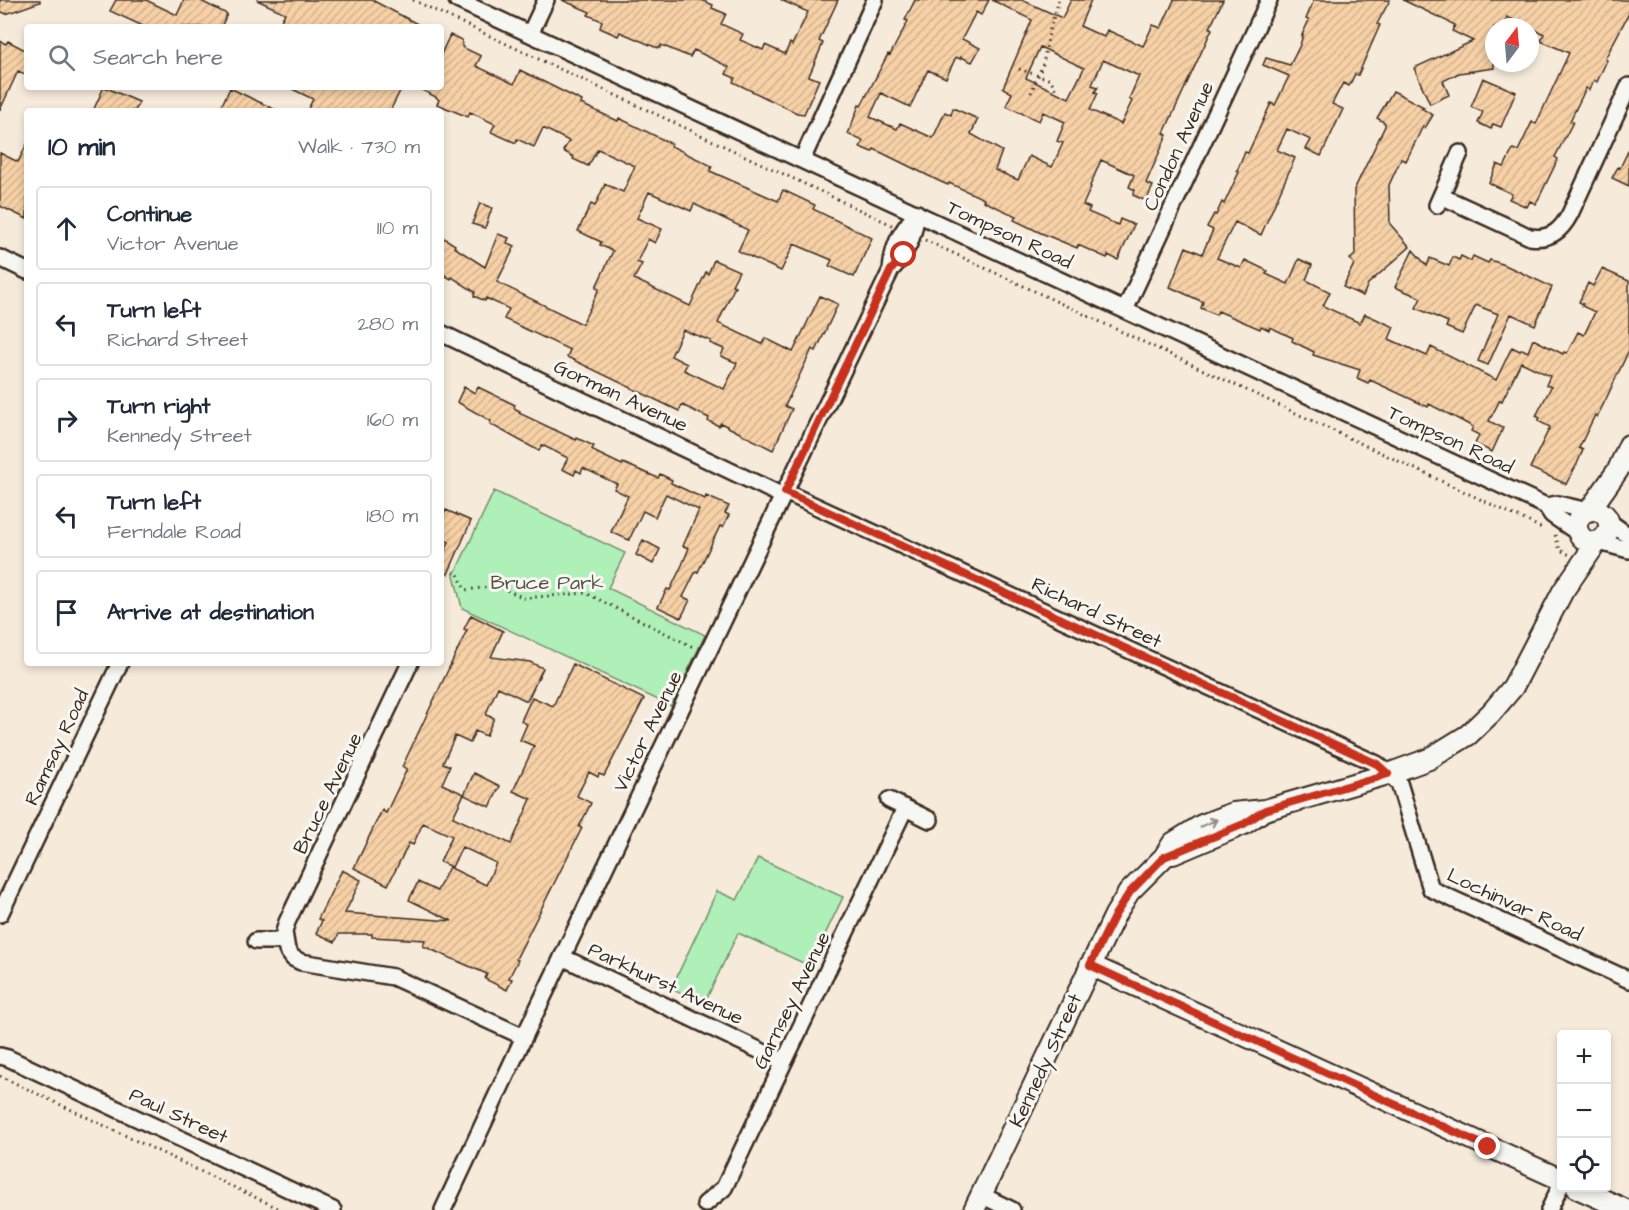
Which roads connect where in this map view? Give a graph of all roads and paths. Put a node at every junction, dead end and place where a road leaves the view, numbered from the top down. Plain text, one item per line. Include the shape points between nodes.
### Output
1 (413, 0) edge
2 (457, 0) edge
3 (546, 0) edge
4 (875, 0) edge
5 (1059, 0) edge
6 (1269, 0) edge
7 (530, 34) junction
8 (1019, 69) dead end
9 (1039, 75) junction
10 (1629, 86) edge
11 (1056, 90) dead end
12 (1031, 93) dead end
13 (1460, 153) dead end
14 (802, 160) junction
15 (917, 213) junction
16 (908, 233) junction
17 (0, 258) edge
18 (24, 270) edge
19 (1125, 310) junction
20 (444, 334) edge
21 (1629, 446) edge
22 (784, 494) junction
23 (1546, 506) junction
24 (1598, 515) junction
25 (1578, 533) junction
26 (1629, 536) edge
27 (1598, 542) junction
28 (1629, 550) edge
29 (1578, 558) junction
30 (453, 572) dead end
31 (707, 654) junction
32 (119, 666) edge
33 (409, 666) edge
34 (638, 752) dead end
35 (1388, 774) junction
36 (619, 791) dead end
37 (889, 800) dead end
38 (906, 808) junction
39 (930, 820) dead end
40 (0, 914) edge
41 (256, 941) dead end
42 (284, 941) junction
43 (562, 957) junction
44 (1090, 965) junction
45 (1629, 980) edge
46 (524, 1037) junction
47 (3, 1055) edge
48 (784, 1062) junction
49 (0, 1076) edge
50 (1557, 1180) edge
51 (1557, 1192) edge
52 (1586, 1192) edge
53 (978, 1203) edge
54 (705, 1204) dead end
55 (282, 1210) edge
56 (333, 1210) edge
57 (443, 1210) edge
58 (1012, 1210) edge
59 (1549, 1210) edge
60 (1626, 1210) edge

1 - 16 path
2 - 7 street, Tompson Road
3 - 7 street
4 - 14 street
5 - 9 path
6 - 19 street, Condon Avenue
7 - 14 street, Tompson Road
8 - 9 path
9 - 11 path via 1053,82
9 - 12 path
10 - 13 street via 1558,232 1530,237 1439,201
14 - 15 street, Tompson Road
15 - 16 street, Victor Avenue
15 - 19 street, Tompson Road
16 - 22 street, Victor Avenue via 893,250 891,270
16 - 29 path via 1554,534 1560,550
17 - 18 street
19 - 23 street, Tompson Road
20 - 22 street, Gorman Avenue
21 - 24 street via 1618,470 1617,483
22 - 31 street, Victor Avenue
22 - 35 street, Richard Street via 1377,764
23 - 24 street, Tompson Road via 1558,504
23 - 25 street, Tompson Road via 1552,516
24 - 25 street via 1578,519
24 - 26 street, Tompson Road
24 - 27 street via 1607,533
25 - 27 street via 1586,541
25 - 29 street, Kennedy Street
27 - 28 street
27 - 29 street, Kennedy Street
29 - 35 street, Kennedy Street via 1521,673 1491,713 1442,752
30 - 31 path via 458,574 465,590 498,586 524,598 586,593
31 - 43 street, Victor Avenue
32 - 40 street, Ramsay Road
33 - 42 street, Bruce Avenue via 287,922
34 - 36 path
35 - 44 street, Kennedy Street via 1265,810 1244,824 1164,857 1130,892
35 - 45 street, Lochinvar Road via 1399,783 1431,889
37 - 38 street
38 - 39 street
38 - 48 street, Garnsey Avenue
41 - 42 street
42 - 46 street via 287,951 301,962 404,981
43 - 46 street, Victor Avenue
43 - 48 street, Parkhurst Avenue
44 - 50 street
44 - 53 street, Kennedy Street
46 - 57 street, Victor Avenue
47 - 56 street, Paul Street
48 - 54 street, Garnsey Avenue via 724,1188
49 - 55 path
51 - 59 street
52 - 60 street
53 - 58 street

